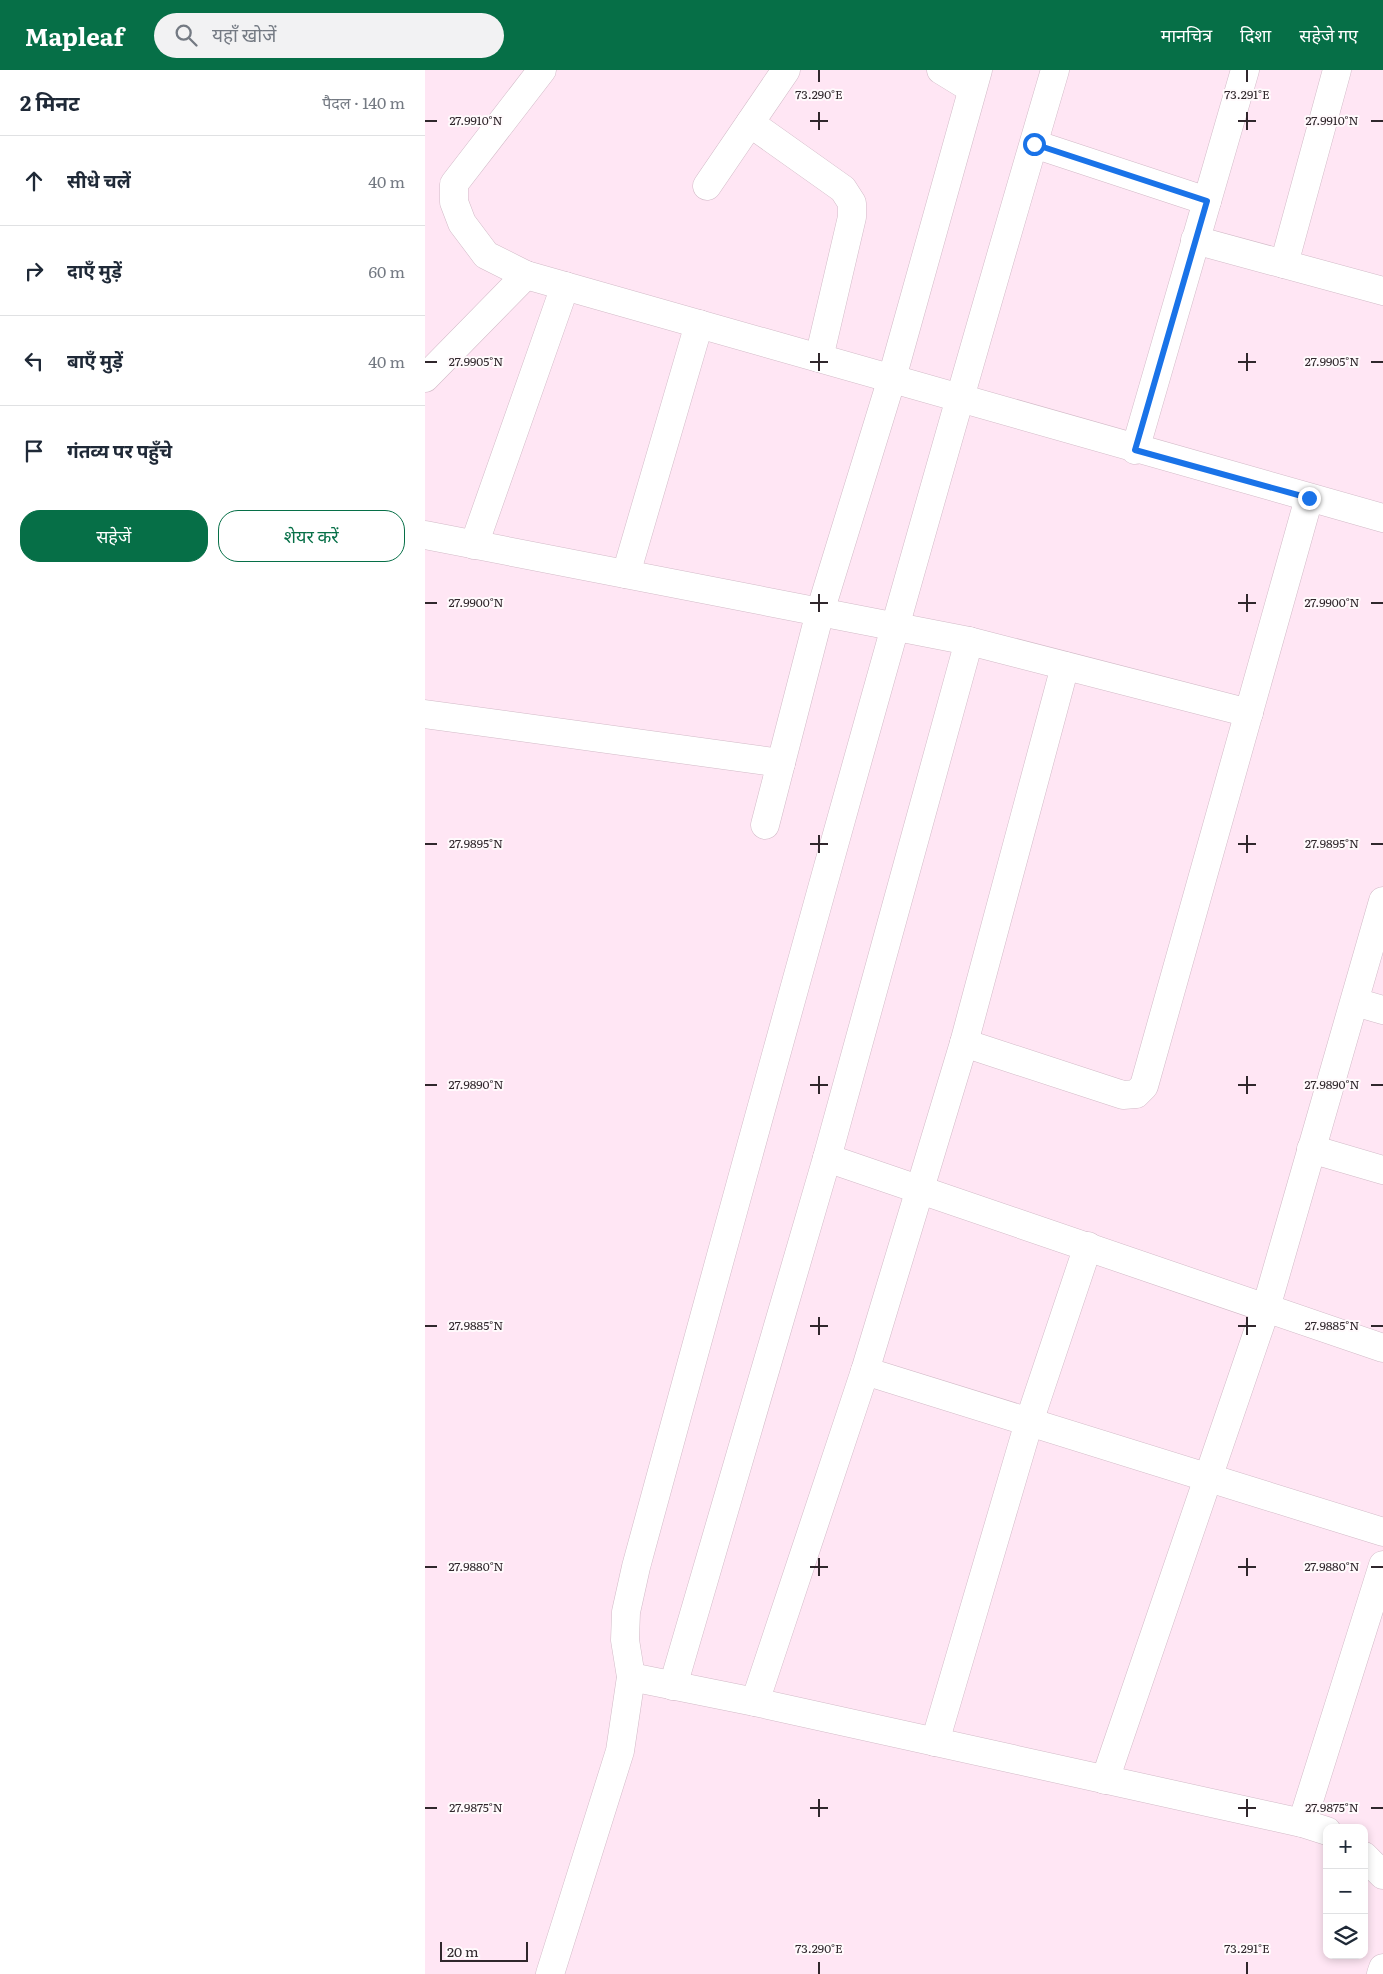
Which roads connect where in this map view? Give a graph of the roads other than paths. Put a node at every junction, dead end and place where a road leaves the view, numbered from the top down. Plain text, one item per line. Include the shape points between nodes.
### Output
1 (542, 70) edge
2 (786, 70) edge
3 (941, 70) edge
4 (1055, 70) edge
5 (1245, 70) edge
6 (1337, 70) edge
7 (975, 80) edge
8 (749, 123) junction
9 (1034, 144) junction
10 (707, 186) dead end
11 (1207, 201) junction
12 (1195, 240) junction
13 (1284, 264) junction
14 (526, 274) junction
15 (565, 286) junction
16 (1383, 291) edge
17 (699, 324) junction
18 (819, 358) junction
19 (425, 378) edge
20 (892, 378) junction
21 (960, 398) junction
22 (1135, 450) junction
23 (1309, 498) junction
24 (1383, 518) edge
25 (425, 535) edge
26 (474, 544) junction
27 (626, 574) junction
28 (820, 612) junction
29 (896, 626) junction
30 (969, 641) junction
31 (1065, 666) junction
32 (1249, 713) junction
33 (425, 714) edge
34 (781, 763) junction
35 (765, 825) dead end
36 (1383, 901) edge
37 (1355, 1002) junction
38 (1383, 1010) edge
39 (964, 1043) junction
40 (1311, 1150) junction
41 (827, 1158) junction
42 (1383, 1170) edge
43 (920, 1189) junction
44 (1088, 1246) junction
45 (1266, 1308) junction
46 (1383, 1348) edge
47 (865, 1371) junction
48 (1029, 1422) junction
49 (1209, 1478) junction
50 (1383, 1532) edge
51 (1383, 1565) edge
52 (631, 1677) junction
53 (673, 1686) junction
54 (755, 1702) junction
55 (935, 1742) junction
56 (1105, 1780) junction
57 (1315, 1827) edge
58 (1368, 1860) edge
59 (1383, 1874) edge
60 (1383, 1968) edge
61 (550, 1974) edge
62 (1381, 1974) edge

1 - 14 street via 454,184 454,202 462,223 486,255
2 - 8 street
3 - 7 street
4 - 9 street
5 - 11 street
6 - 13 street
7 - 20 street
8 - 10 street
8 - 18 street via 843,189 852,203 852,217
9 - 11 street
9 - 21 street
11 - 12 street
12 - 13 street
12 - 22 street
13 - 16 street
14 - 15 street
14 - 19 street
15 - 17 street
15 - 26 street
17 - 18 street
17 - 27 street
18 - 20 street
20 - 21 street
20 - 28 street
21 - 22 street
21 - 29 street
22 - 23 street
23 - 24 street
23 - 32 street
25 - 26 street
26 - 27 street
27 - 28 street
28 - 29 street
28 - 34 street
29 - 30 street
29 - 52 street via 802,956 636,1567 625,1640
30 - 31 street
30 - 41 street
31 - 32 street
31 - 39 street
32 - 39 street via 1144,1086 1136,1094 1123,1096
33 - 34 street
34 - 35 street
36 - 37 street
37 - 38 street
37 - 40 street
39 - 43 street
40 - 42 street
40 - 45 street
41 - 43 street
41 - 53 street
43 - 44 street
43 - 47 street
44 - 45 street
44 - 48 street
45 - 46 street
45 - 49 street
47 - 48 street
47 - 54 street
48 - 49 street
48 - 55 street
49 - 50 street
49 - 56 street
51 - 57 street
52 - 53 street
52 - 61 street via 620,1751
53 - 54 street
54 - 55 street
55 - 56 street
56 - 57 street
58 - 59 street
60 - 62 street

